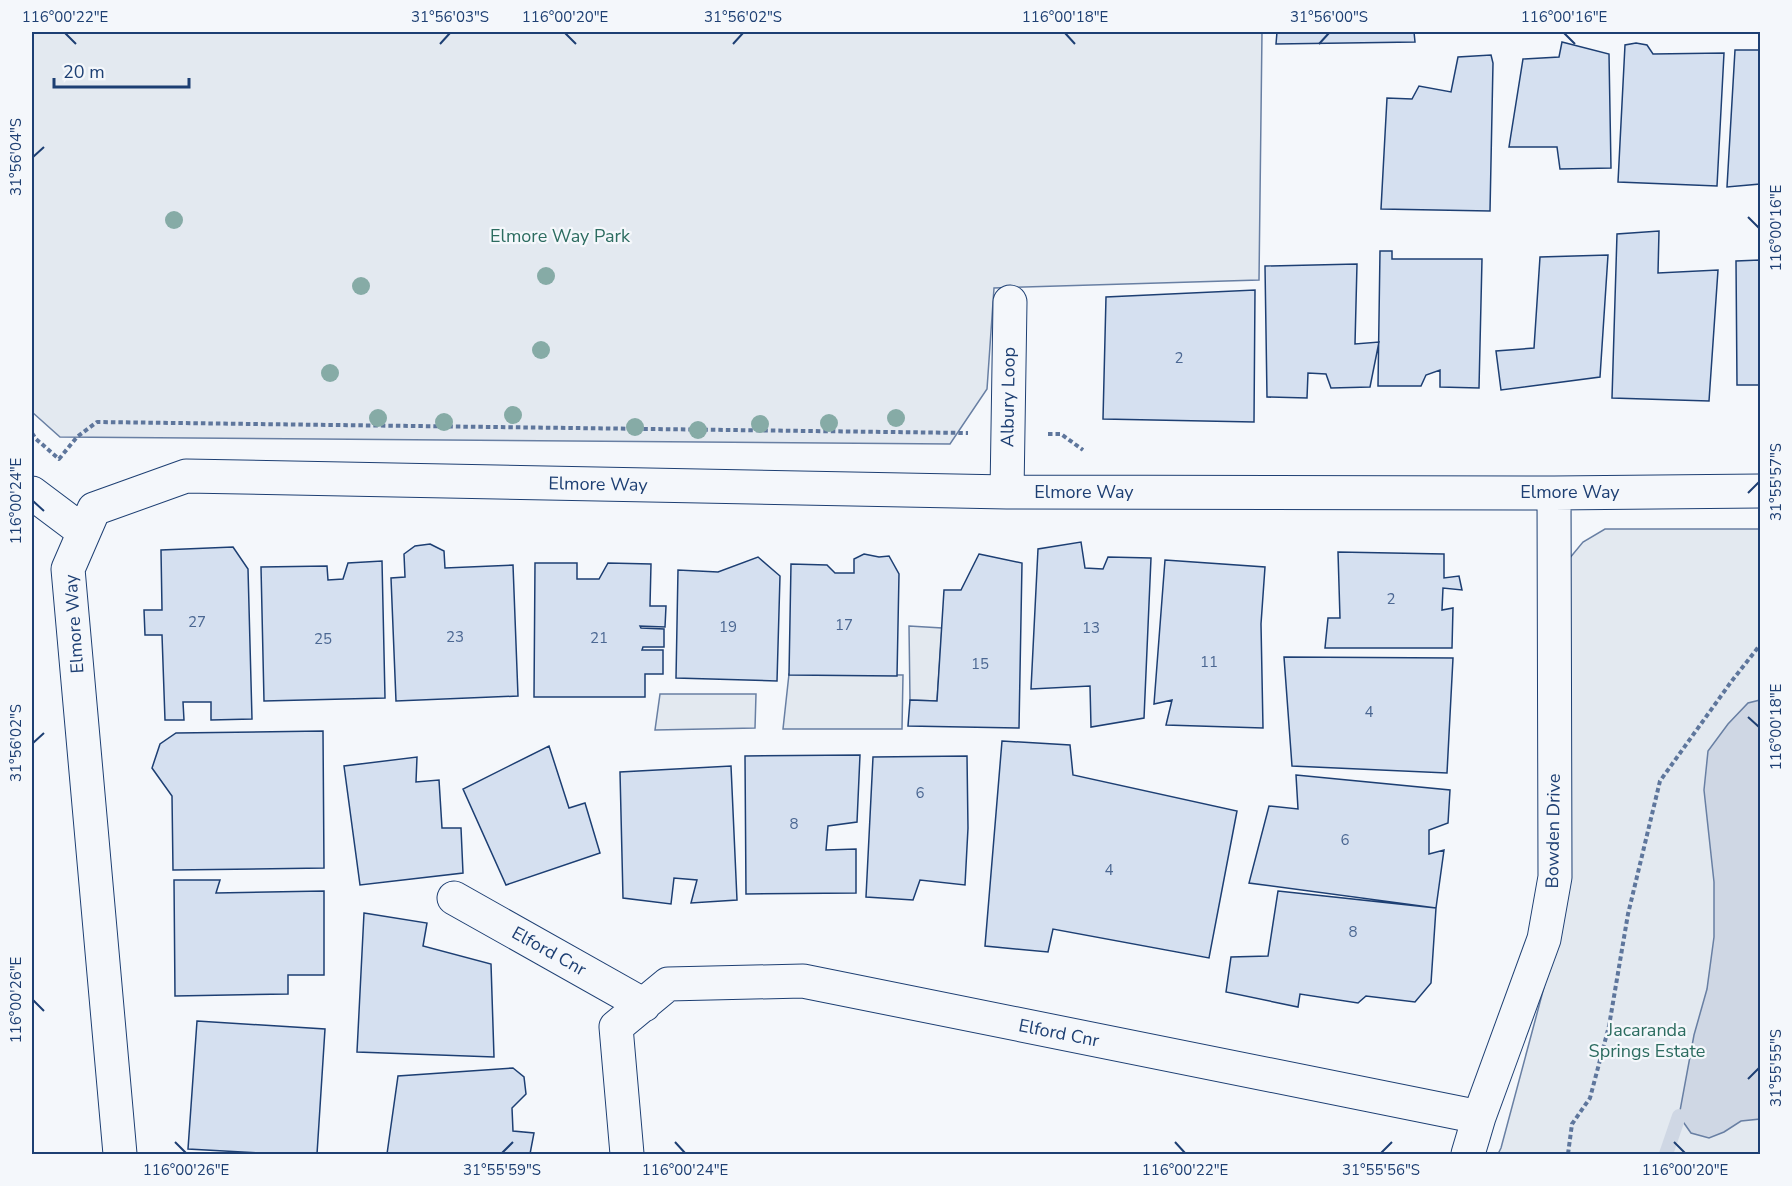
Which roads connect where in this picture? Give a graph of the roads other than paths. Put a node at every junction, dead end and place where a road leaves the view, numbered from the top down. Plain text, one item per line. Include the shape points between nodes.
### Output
1 (1010, 302) dead end
2 (1761, 491) edge
3 (1007, 492) junction
4 (32, 493) edge
5 (1554, 493) junction
6 (84, 532) junction
7 (454, 898) dead end
8 (644, 1005) junction
9 (1479, 1117) junction
10 (120, 1155) edge
11 (627, 1155) edge
12 (1468, 1155) edge

1 - 3 street, Albury Loop
2 - 5 street, Elmore Way
3 - 5 street, Elmore Way
3 - 6 street, Elmore Way via 186,476 94,509
4 - 6 street
5 - 9 street, Bowden Drive via 1555,878 1544,939
6 - 10 street, Elmore Way via 68,569
7 - 8 street, Elford Cnr
8 - 9 street, Elford Cnr via 668,984 803,981
8 - 11 street, Elford Cnr via 616,1027
9 - 12 street, Bowden Drive

